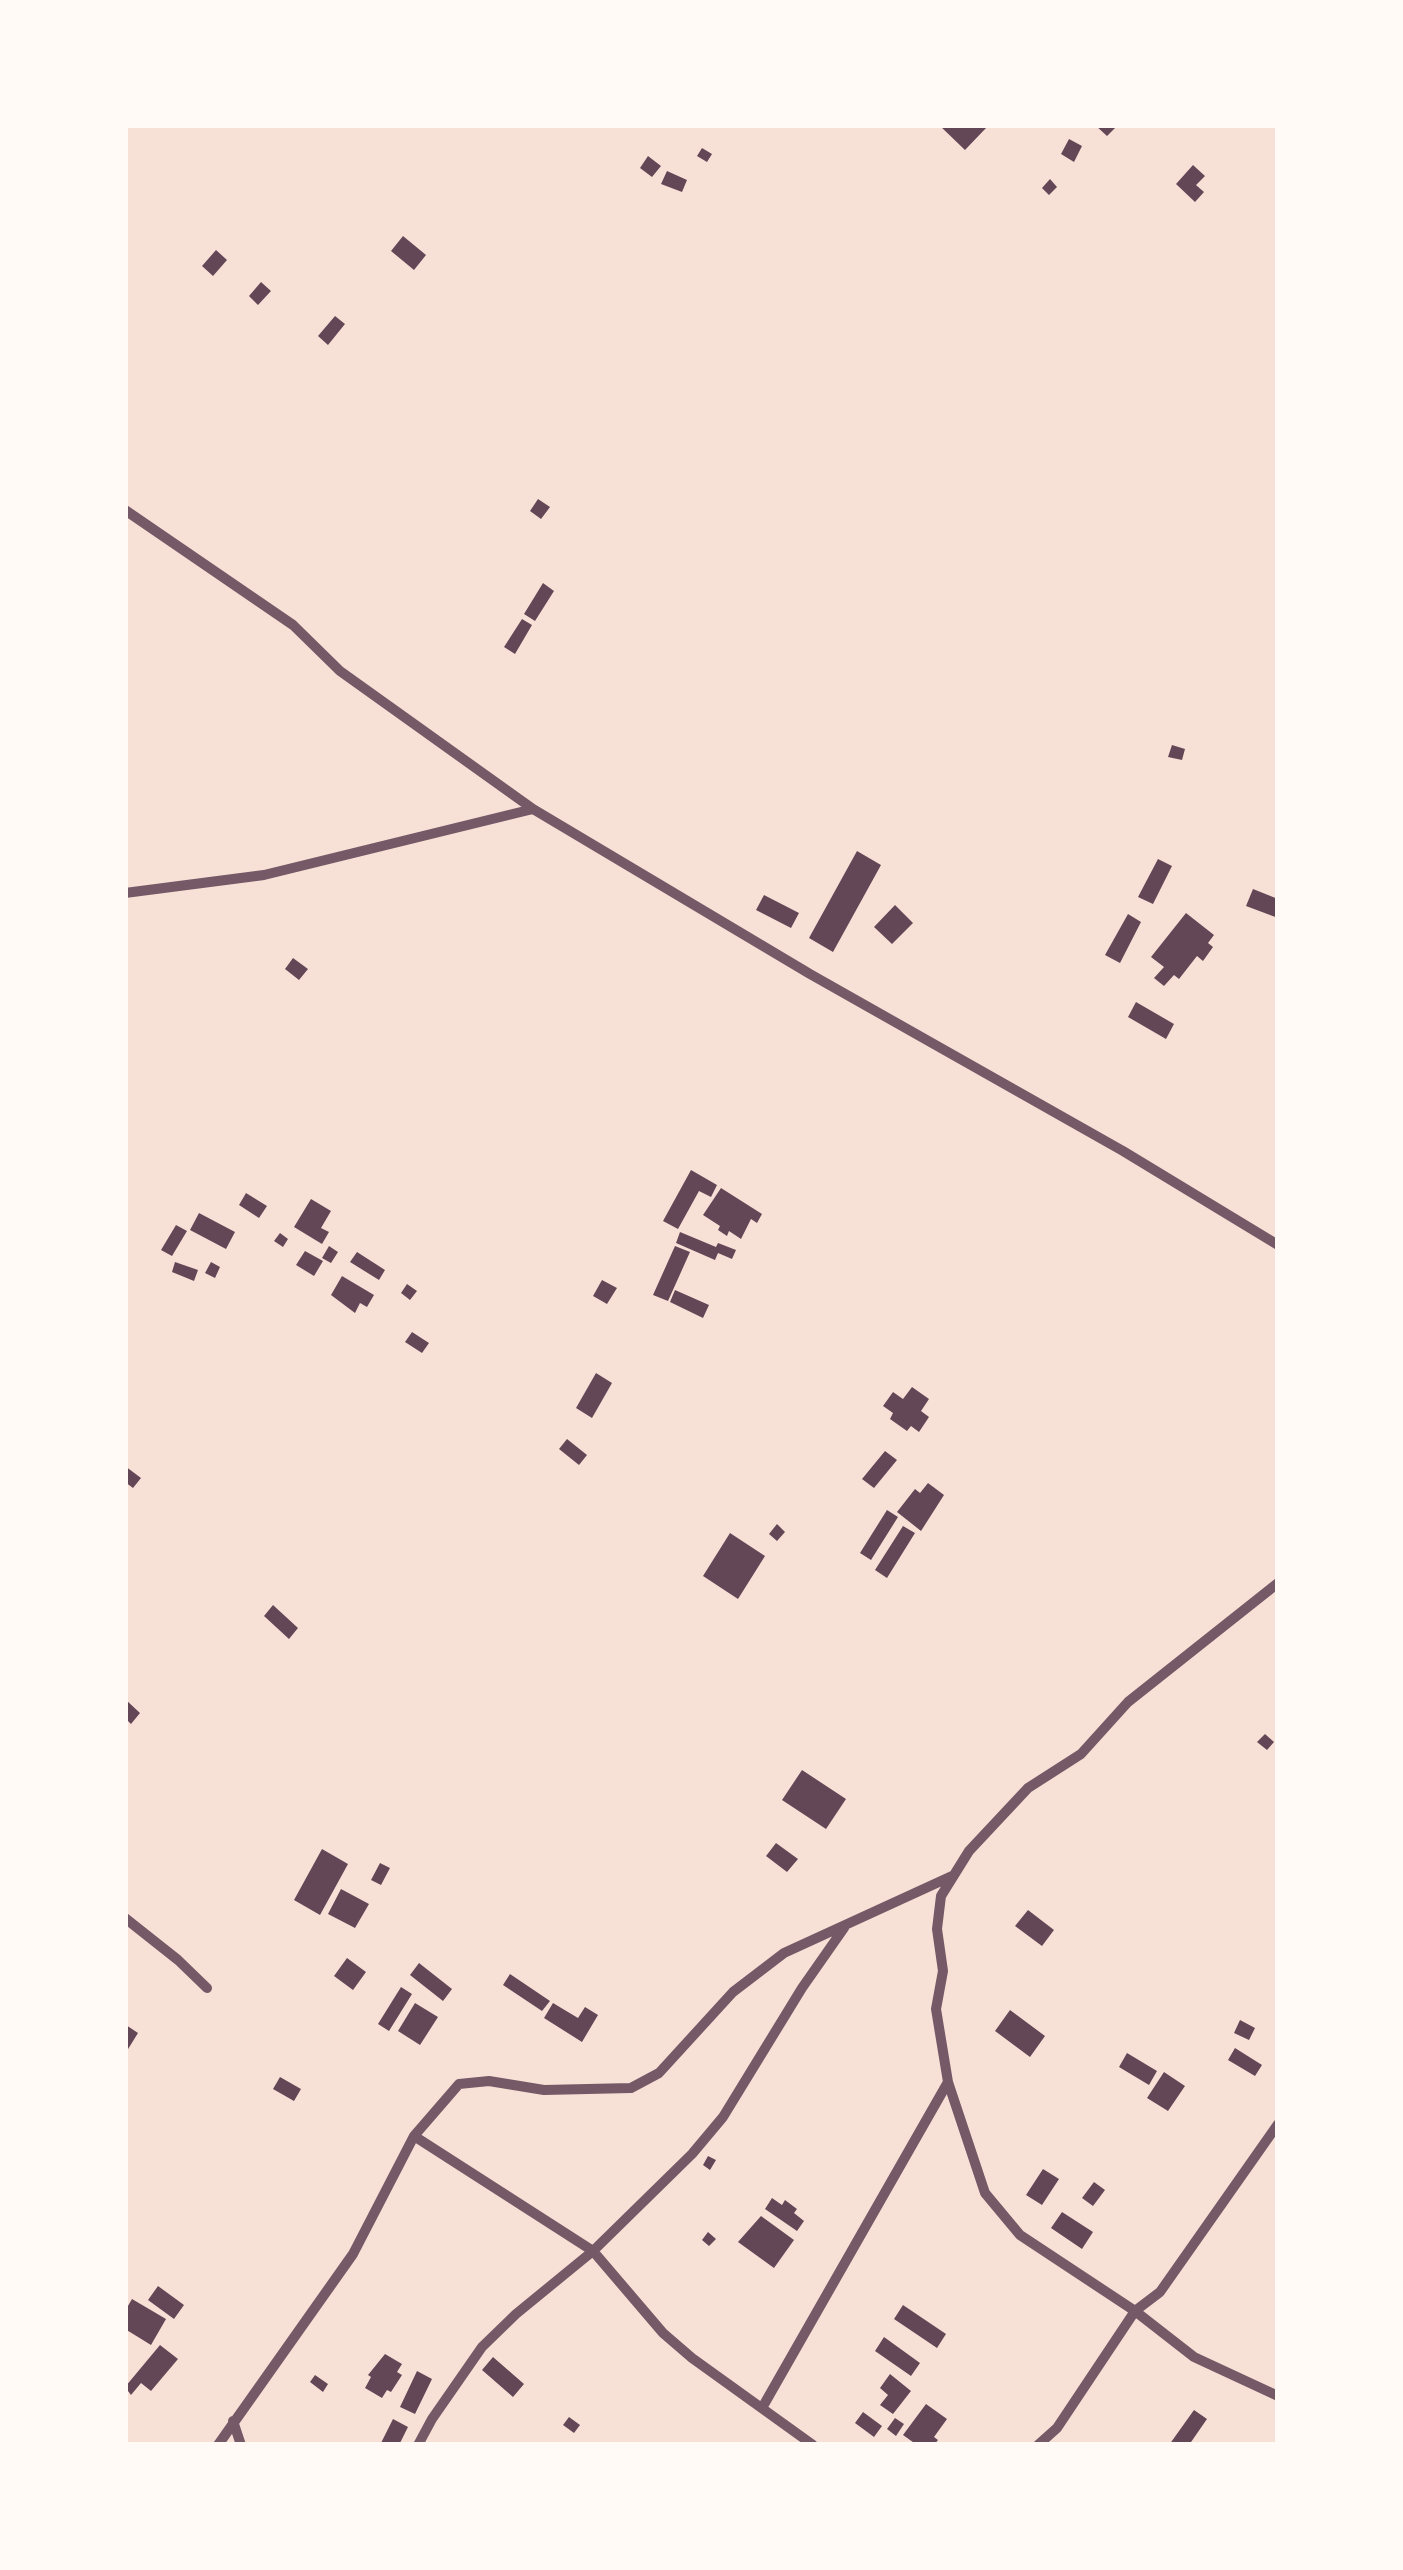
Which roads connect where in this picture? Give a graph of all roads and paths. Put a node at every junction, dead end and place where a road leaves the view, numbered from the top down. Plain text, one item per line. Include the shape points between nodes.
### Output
1 (125, 510) edge
2 (533, 809) junction
3 (125, 893) edge
4 (1278, 1245) edge
5 (1278, 1584) edge
6 (952, 1876) junction
7 (125, 1918) edge
8 (844, 1927) junction
9 (207, 1988) dead end
10 (948, 2082) junction
11 (1278, 2124) edge
12 (414, 2136) junction
13 (593, 2251) junction
14 (1135, 2310) junction
15 (1278, 2396) edge
16 (762, 2408) junction
17 (233, 2421) junction
18 (218, 2445) edge
19 (241, 2445) edge
20 (418, 2445) edge
21 (813, 2445) edge
22 (1038, 2445) edge

1 - 2 street via 293,624 340,671
2 - 3 street via 264,874
2 - 4 street
5 - 6 street via 1128,1702 1081,1754 1028,1788
6 - 8 street
6 - 10 street via 941,1896 937,1929 944,1971 936,2010
7 - 9 street
8 - 12 street via 758,1973 658,2073 631,2088 459,2084
8 - 13 street via 723,2116
10 - 14 street via 985,2193 1020,2235
10 - 16 street
11 - 14 street via 1160,2292
12 - 13 street
12 - 17 street via 353,2254
13 - 16 street via 663,2333
13 - 20 street via 482,2347
14 - 15 street via 1194,2357
14 - 22 street via 1057,2428
16 - 21 street
17 - 18 street
17 - 19 street

